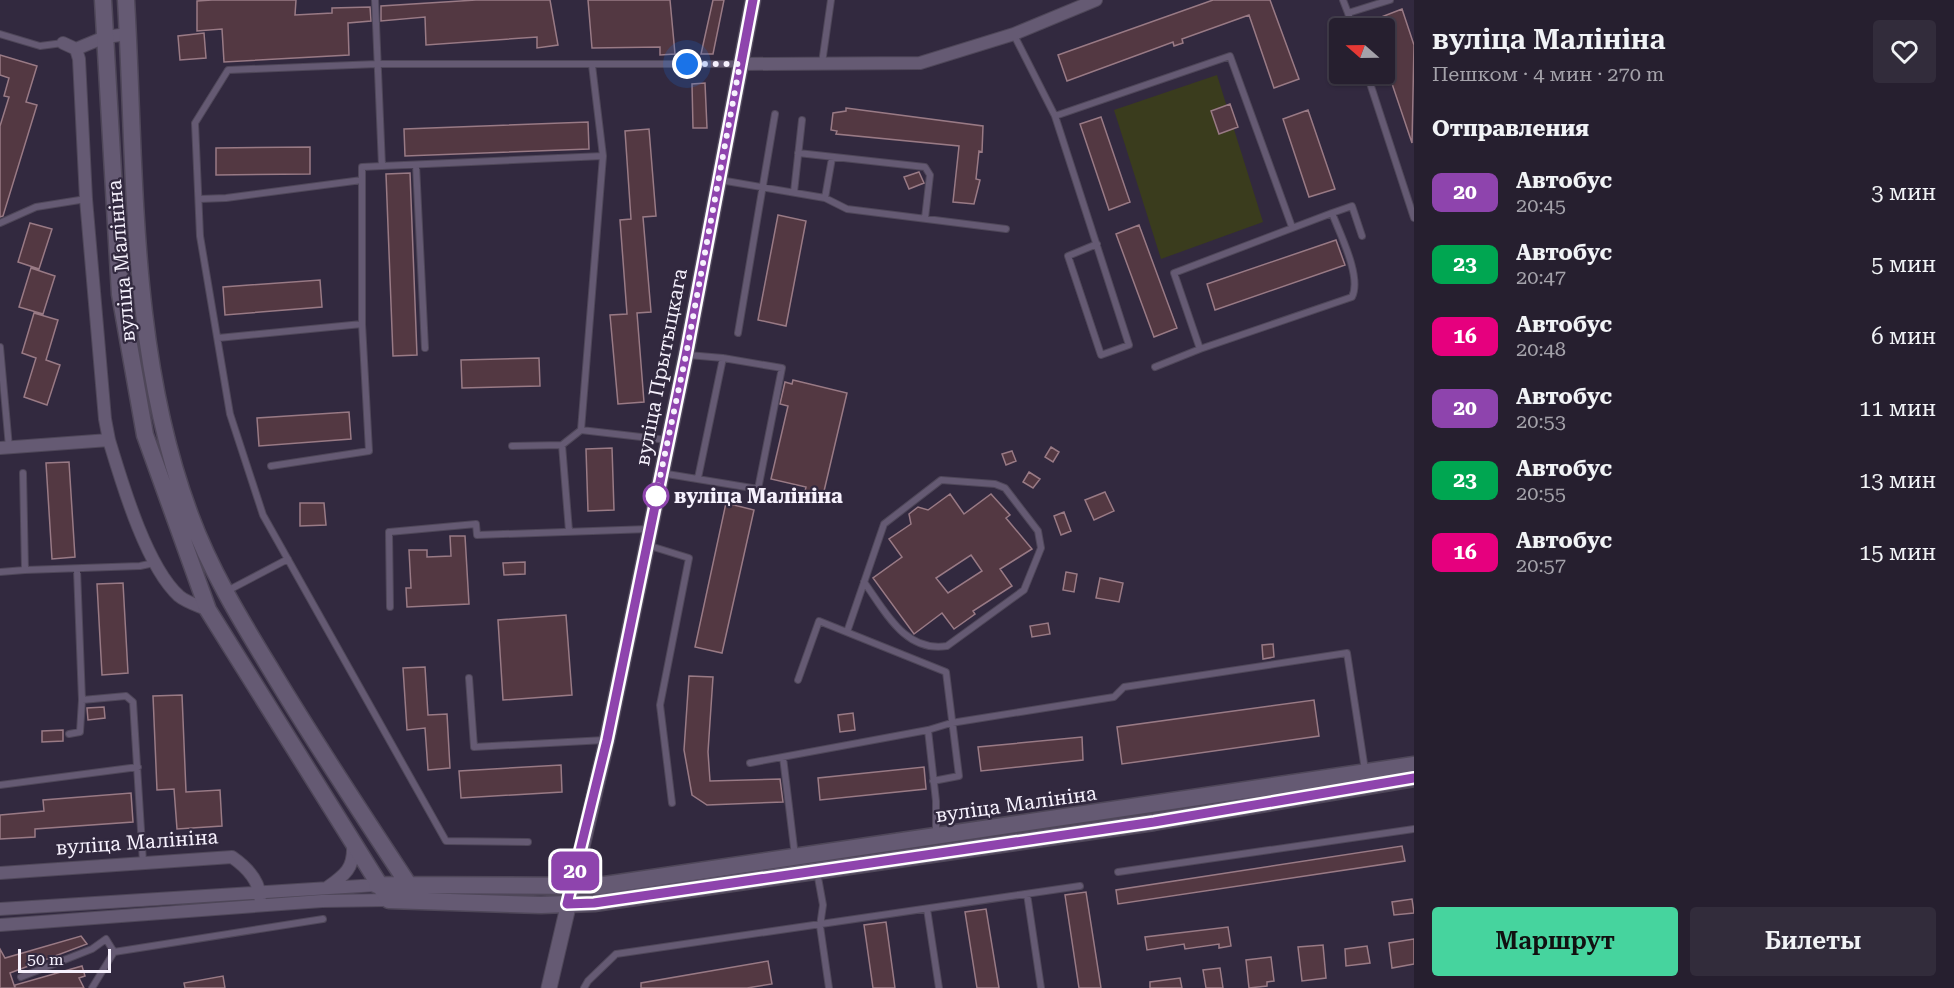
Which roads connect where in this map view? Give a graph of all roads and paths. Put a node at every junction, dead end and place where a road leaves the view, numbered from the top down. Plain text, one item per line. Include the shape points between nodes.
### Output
1 (103, 0) edge
2 (126, 0) edge
3 (375, 0) edge
4 (753, 0) edge
5 (831, 0) edge
6 (1096, 0) edge
7 (1343, 0) edge
8 (1390, 0) edge
9 (1348, 12) junction
10 (1350, 18) edge
11 (0, 34) edge
12 (128, 34) junction
13 (1014, 34) junction
14 (105, 37) junction
15 (63, 43) joint
16 (76, 49) junction
17 (822, 63) junction
18 (376, 64) junction
19 (740, 64) junction
20 (592, 65) junction
21 (1370, 84) edge
22 (775, 114) dead end
23 (1055, 116) junction
24 (802, 120) dead end
25 (798, 153) junction
26 (603, 156) junction
27 (832, 158) junction
28 (416, 165) junction
29 (382, 166) junction
30 (362, 180) junction
31 (719, 180) junction
32 (763, 186) junction
33 (794, 192) junction
34 (825, 198) junction
35 (86, 199) junction
36 (199, 199) junction
37 (1332, 213) junction
38 (925, 218) junction
39 (1414, 218) edge
40 (0, 223) edge
41 (1292, 227) junction
42 (1006, 229) dead end
43 (1362, 236) dead end
44 (1096, 244) junction
45 (362, 324) junction
46 (738, 333) dead end
47 (218, 338) junction
48 (0, 347) edge
49 (425, 348) dead end
50 (1200, 349) junction
51 (686, 355) junction
52 (723, 358) junction
53 (1155, 367) dead end
54 (581, 430) junction
55 (109, 440) junction
56 (667, 440) junction
57 (562, 445) junction
58 (512, 446) dead end
59 (5, 447) edge
60 (271, 466) dead end
61 (23, 473) dead end
62 (661, 473) junction
63 (698, 478) junction
64 (569, 531) junction
65 (648, 537) junction
66 (288, 559) junction
67 (155, 562) junction
68 (25, 570) junction
69 (77, 570) junction
70 (0, 572) edge
71 (864, 582) junction
72 (224, 593) junction
73 (390, 607) dead end
74 (208, 610) junction
75 (847, 632) junction
76 (469, 678) dead end
77 (798, 680) dead end
78 (82, 700) junction
79 (951, 723) junction
80 (928, 730) junction
81 (69, 734) dead end
82 (607, 740) junction
83 (783, 757) junction
84 (750, 763) dead end
85 (1414, 765) edge
86 (138, 767) junction
87 (1366, 773) junction
88 (1414, 778) edge
89 (933, 781) junction
90 (0, 784) edge
91 (672, 803) dead end
92 (1414, 829) edge
93 (936, 837) junction
94 (528, 842) dead end
95 (353, 846) junction
96 (795, 858) junction
97 (143, 862) junction
98 (817, 872) junction
99 (1118, 872) dead end
100 (0, 873) edge
101 (797, 874) junction
102 (377, 885) junction
103 (409, 885) junction
104 (1080, 886) dead end
105 (328, 887) junction
106 (571, 887) junction
107 (260, 891) junction
108 (1027, 894) junction
109 (388, 900) junction
110 (419, 901) junction
111 (567, 904) junction
112 (261, 906) junction
113 (0, 909) edge
114 (927, 909) junction
115 (323, 919) dead end
116 (0, 925) edge
117 (820, 926) junction
118 (114, 952) junction
119 (21, 977) dead end
120 (92, 988) edge
121 (549, 988) edge
122 (584, 988) edge
123 (829, 988) edge
124 (939, 988) edge
125 (1041, 988) edge

1 - 14 main road, вуліца Малініна
2 - 12 main road, вуліца Малініна
3 - 18 lane
4 - 19 street, вуліца Прытыцкага
5 - 17 lane
6 - 13 street
7 - 9 lane
8 - 9 lane
9 - 10 lane
11 - 15 lane via 40,46
12 - 14 street
12 - 72 main road, вуліца Малініна via 142,308 158,399 190,516
13 - 17 street via 920,63
13 - 23 lane
14 - 16 street
14 - 74 main road, вуліца Малініна via 120,294 146,435
15 - 16 street
16 - 35 street, вуліца Малініна
17 - 19 street
18 - 20 lane
18 - 29 lane
18 - 36 lane via 228,70 195,123
19 - 20 lane
19 - 31 street, вуліца Прытыцкага
20 - 26 lane
21 - 39 lane
22 - 32 lane
23 - 41 lane via 1230,56
23 - 44 lane
24 - 25 lane
25 - 27 lane
25 - 33 lane
26 - 28 lane
26 - 54 lane
27 - 34 lane
27 - 38 lane via 924,167 930,175
28 - 29 lane
28 - 49 lane
29 - 30 lane via 362,167
30 - 36 lane
30 - 45 lane
31 - 32 lane
31 - 51 street, вуліца Прытыцкага
32 - 33 lane
32 - 46 lane
33 - 34 lane
34 - 38 lane via 846,209
35 - 40 lane via 36,207
35 - 55 street, вуліца Малініна
36 - 47 lane via 200,236
37 - 41 lane
37 - 43 lane via 1352,206
37 - 50 lane via 1354,274 1356,289 1352,297
38 - 42 lane
41 - 50 lane via 1174,273
44 - 44 lane via 1130,345 1101,355 1068,256
45 - 47 lane
45 - 60 lane via 369,452
47 - 66 lane via 230,414 263,515
48 - 59 lane
50 - 53 lane
51 - 52 lane
51 - 56 street, вуліца Прытыцкага
52 - 63 lane
52 - 63 lane via 782,368 763,467 758,489
54 - 56 lane
54 - 57 lane
55 - 59 street
55 - 67 street, вуліца Малініна via 122,484
56 - 62 street, вуліца Прытыцкага
57 - 58 lane
57 - 64 lane
61 - 68 lane
62 - 63 lane
62 - 65 street, вуліца Прытыцкага
64 - 65 lane
64 - 73 lane via 477,535 476,524 389,532
65 - 82 street, вуліца Прытыцкага
65 - 91 lane via 689,558 660,705
66 - 72 lane
66 - 94 lane via 446,841
67 - 69 lane
67 - 74 street, вуліца Малініна via 179,596
68 - 69 lane
68 - 70 lane
69 - 78 lane
71 - 71 lane via 884,524 941,480 1005,488 1038,531 1041,548 1024,590 946,646 933,648 903,635
71 - 75 lane
72 - 103 main road, вуліца Малініна via 334,774
74 - 95 main road, вуліца Малініна
75 - 77 lane via 819,621
75 - 79 lane via 946,672
76 - 82 lane via 474,747
78 - 81 lane via 80,732
78 - 86 lane via 126,696 133,702
79 - 80 lane
79 - 87 lane via 1114,697 1124,687 1347,653
79 - 89 lane via 959,776
80 - 83 lane
80 - 89 lane
82 - 106 street, вуліца Прытыцкага
83 - 84 lane
83 - 96 lane
85 - 87 main road, вуліца Малініна
86 - 90 lane
86 - 97 lane
87 - 93 main road, вуліца Малініна
88 - 98 main road, вуліца Малініна via 1154,822
89 - 93 lane
92 - 99 lane
93 - 96 main road, вуліца Малініна
95 - 102 main road, вуліца Малініна
95 - 105 street via 350,869
96 - 101 lane
96 - 106 main road, вуліца Малініна
97 - 100 street, вуліца Малініна
97 - 107 street, вуліца Малініна via 232,857 244,865
98 - 101 main road, вуліца Малініна
98 - 117 lane via 823,904
101 - 111 main road, вуліца Малініна
102 - 103 main road, вуліца Малініна
102 - 105 street
102 - 109 main road, вуліца Малініна
103 - 106 main road, вуліца Малініна
103 - 110 main road, вуліца Малініна
104 - 108 lane
105 - 107 street
106 - 111 street, вуліца Прытыцкага
107 - 112 street
107 - 113 street
108 - 114 lane
108 - 125 lane
109 - 110 main road, вуліца Малініна
109 - 112 street
110 - 111 main road, вуліца Малініна
111 - 121 street, вуліца Прытыцкага
112 - 116 street
114 - 117 lane
114 - 124 lane
115 - 118 lane
117 - 122 lane via 616,954
117 - 123 lane
118 - 119 lane via 106,939 92,949
118 - 120 lane

